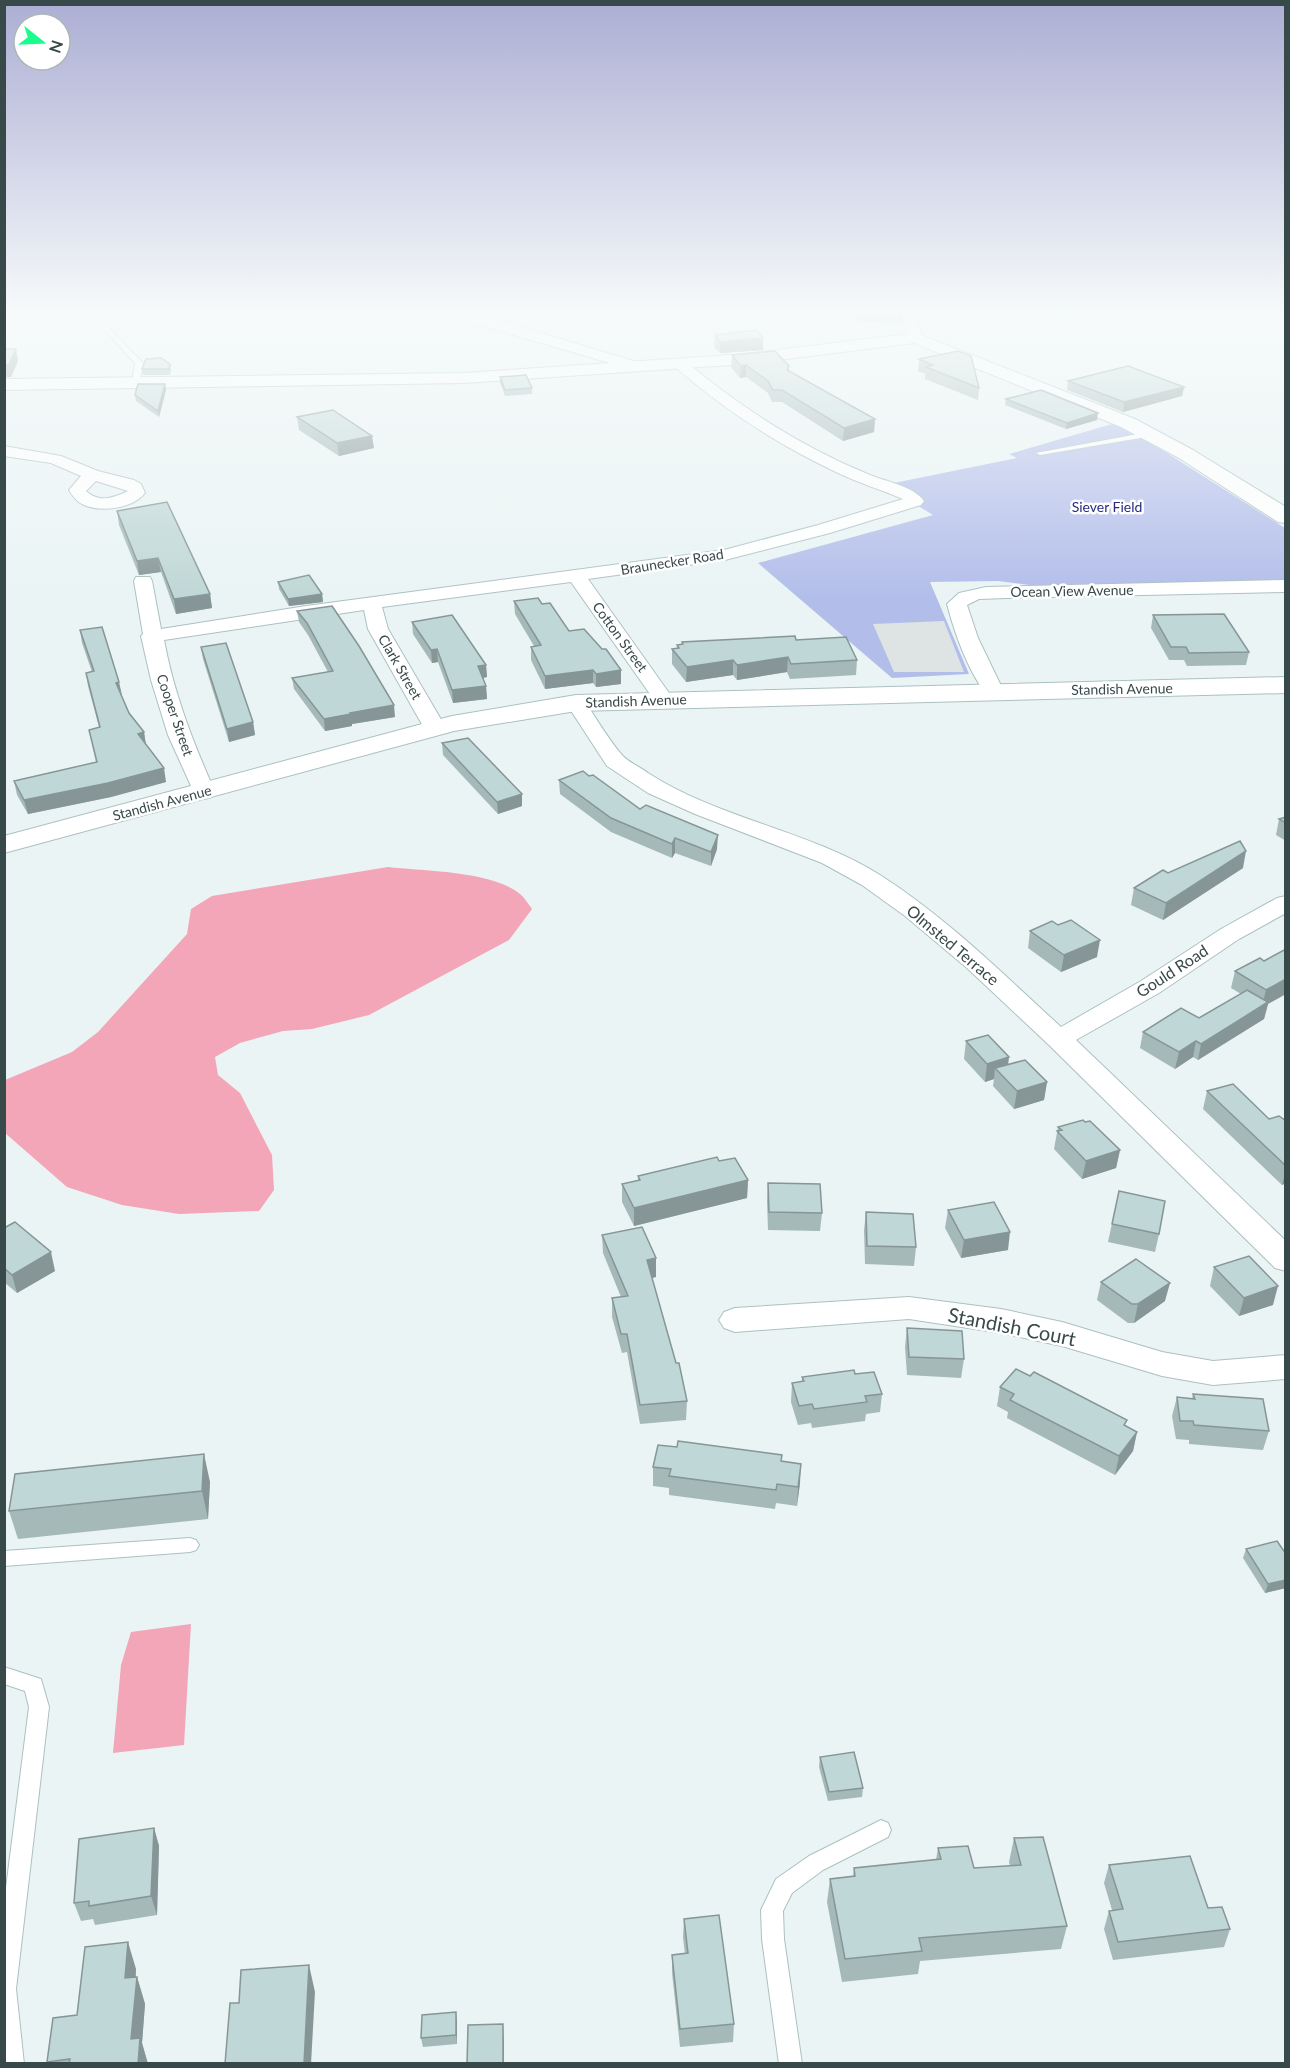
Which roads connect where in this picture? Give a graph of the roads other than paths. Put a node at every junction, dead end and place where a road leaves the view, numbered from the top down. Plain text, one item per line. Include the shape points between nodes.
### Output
1 (734, 407) edge
2 (1087, 407) edge
3 (1149, 434) junction
4 (4, 451) edge
5 (1040, 453) dead end
6 (92, 475) dead end
7 (1286, 517) edge
8 (576, 576) junction
9 (143, 581) dead end
10 (1286, 586) edge
11 (372, 604) junction
12 (151, 636) junction
13 (1286, 685) edge
14 (994, 692) junction
15 (664, 699) junction
16 (576, 703) junction
17 (435, 728) junction
18 (204, 792) junction
19 (4, 845) edge
20 (1286, 903) edge
21 (1059, 1039) junction
22 (1286, 1260) edge
23 (735, 1320) dead end
24 (1286, 1367) edge
25 (190, 1545) dead end
26 (4, 1559) edge
27 (4, 1675) edge
28 (881, 1830) dead end
29 (14, 2064) edge
30 (791, 2064) edge

1 - 8 street, Braunecker Road via 803,450 915,501 725,555
2 - 3 street
3 - 5 lane
3 - 7 street
4 - 6 street via 55,459
8 - 11 street, Braunecker Road
8 - 15 street, Cotton Street
9 - 12 street, Cooper Street
10 - 14 street, Ocean View Avenue via 1006,592 966,597 957,604 959,612
11 - 12 street, Braunecker Road
11 - 17 street, Clark Street via 378,629
12 - 18 street, Cooper Street via 179,735
13 - 14 street, Standish Avenue
14 - 15 street, Standish Avenue
15 - 16 street, Standish Avenue
16 - 17 street, Standish Avenue
16 - 21 street, Olmsted Terrace via 615,761 656,788 830,858 871,880 976,963
17 - 18 street, Standish Avenue
18 - 19 street, Standish Avenue
20 - 21 street, Gould Road
21 - 22 street, Olmsted Terrace
23 - 24 street, Standish Court via 909,1308 1011,1323 1162,1364 1213,1373
25 - 26 lane
27 - 29 lane via 34,1684 39,1707 5,1989
28 - 30 lane via 816,1863 783,1886 772,1910 772,1939

